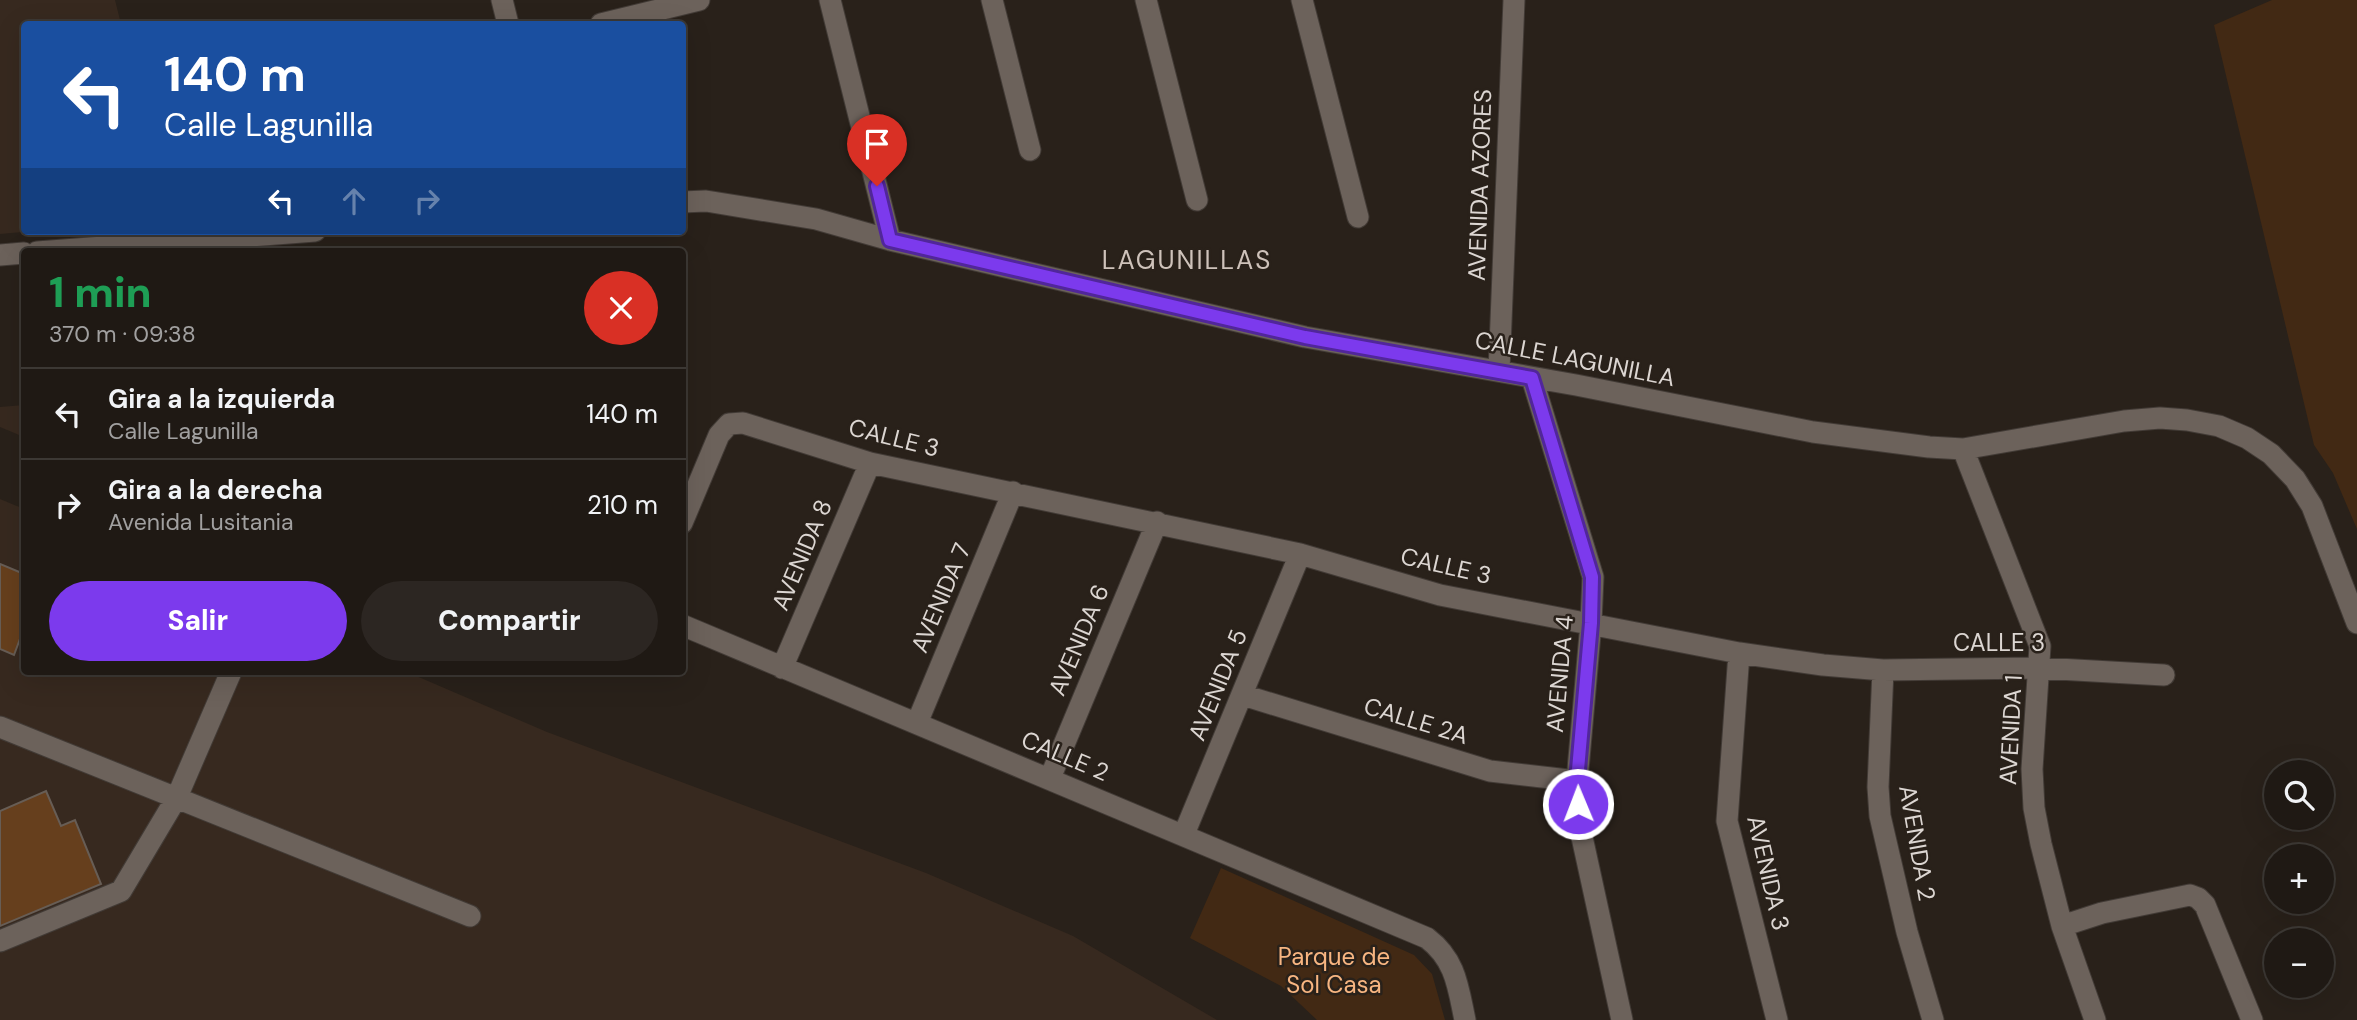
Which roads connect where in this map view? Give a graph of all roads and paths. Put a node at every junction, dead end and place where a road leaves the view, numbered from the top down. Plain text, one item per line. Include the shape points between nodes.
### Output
1 (502, 0) edge
2 (699, 0) edge
3 (830, 0) edge
4 (992, 0) edge
5 (1146, 0) edge
6 (1302, 0) edge
7 (1514, 0) edge
8 (507, 21) edge
9 (613, 21) edge
10 (1030, 150) dead end
11 (1197, 200) dead end
12 (686, 202) edge
13 (1358, 217) dead end
14 (307, 235) edge
15 (890, 240) junction
16 (291, 243) edge
17 (150, 248) edge
18 (21, 253) edge
19 (0, 255) edge
20 (1499, 372) junction
21 (1532, 378) junction
22 (1963, 449) junction
23 (870, 463) junction
24 (1013, 492) junction
25 (686, 513) edge
26 (1157, 522) junction
27 (1300, 554) junction
28 (1591, 623) junction
29 (2357, 623) edge
30 (686, 627) edge
31 (1739, 653) junction
32 (782, 668) junction
33 (2040, 668) junction
34 (1883, 670) junction
35 (230, 675) edge
36 (2164, 675) dead end
37 (1243, 695) junction
38 (917, 723) junction
39 (0, 727) edge
40 (1050, 778) junction
41 (1577, 781) junction
42 (177, 797) junction
43 (1184, 834) junction
44 (470, 916) dead end
45 (2062, 926) junction
46 (0, 941) edge
47 (1465, 1020) edge
48 (1622, 1020) edge
49 (1777, 1020) edge
50 (1933, 1020) edge
51 (2095, 1020) edge
52 (2252, 1020) edge

1 - 8 street
2 - 9 street
3 - 15 street
4 - 10 street
5 - 11 street
6 - 13 street
7 - 20 street, AVENIDA AZORES
12 - 15 street, CALLE LAGUNILLA via 816,219
14 - 16 street
15 - 20 street, CALLE LAGUNILLA via 1305,337
16 - 17 street
18 - 19 street
20 - 21 street, CALLE LAGUNILLA
21 - 22 street, CALLE LAGUNILLA via 1813,432
21 - 28 street, AVENIDA 4 via 1592,577
22 - 29 street, CALLE LAGUNILLA via 2161,418 2219,426 2247,438 2295,479 2312,506
22 - 33 street, AVENIDA 1 via 2040,646
23 - 24 street, CALLE 3
23 - 25 street, CALLE 3 via 743,423 729,424 719,435
23 - 32 street, AVENIDA 8
24 - 26 street, CALLE 3
24 - 38 street, AVENIDA 7
26 - 27 street, CALLE 3
26 - 40 street, AVENIDA 6
27 - 28 street, CALLE 3 via 1440,595
27 - 37 street, AVENIDA 5
28 - 31 street, CALLE 3
28 - 41 street, AVENIDA 4
30 - 32 street, CALLE 2
31 - 34 street, CALLE 3
31 - 49 street, AVENIDA 3 via 1727,821
32 - 38 street, CALLE 2
33 - 34 street, CALLE 3
33 - 36 street, CALLE 3
33 - 45 street, AVENIDA 1 via 2032,769 2035,808
34 - 50 street, AVENIDA 2 via 1880,816
35 - 42 street
37 - 41 street, CALLE 2A via 1490,771
37 - 43 street, AVENIDA 5
38 - 40 street, CALLE 2
39 - 42 street
40 - 43 street, CALLE 2
41 - 48 street, AVENIDA 4 via 1580,828
42 - 44 street
42 - 46 street via 121,891
43 - 47 street, CALLE 2 via 1427,938 1449,959
45 - 51 street, AVENIDA 1
45 - 52 street via 2102,913 2190,895 2198,898 2205,905

